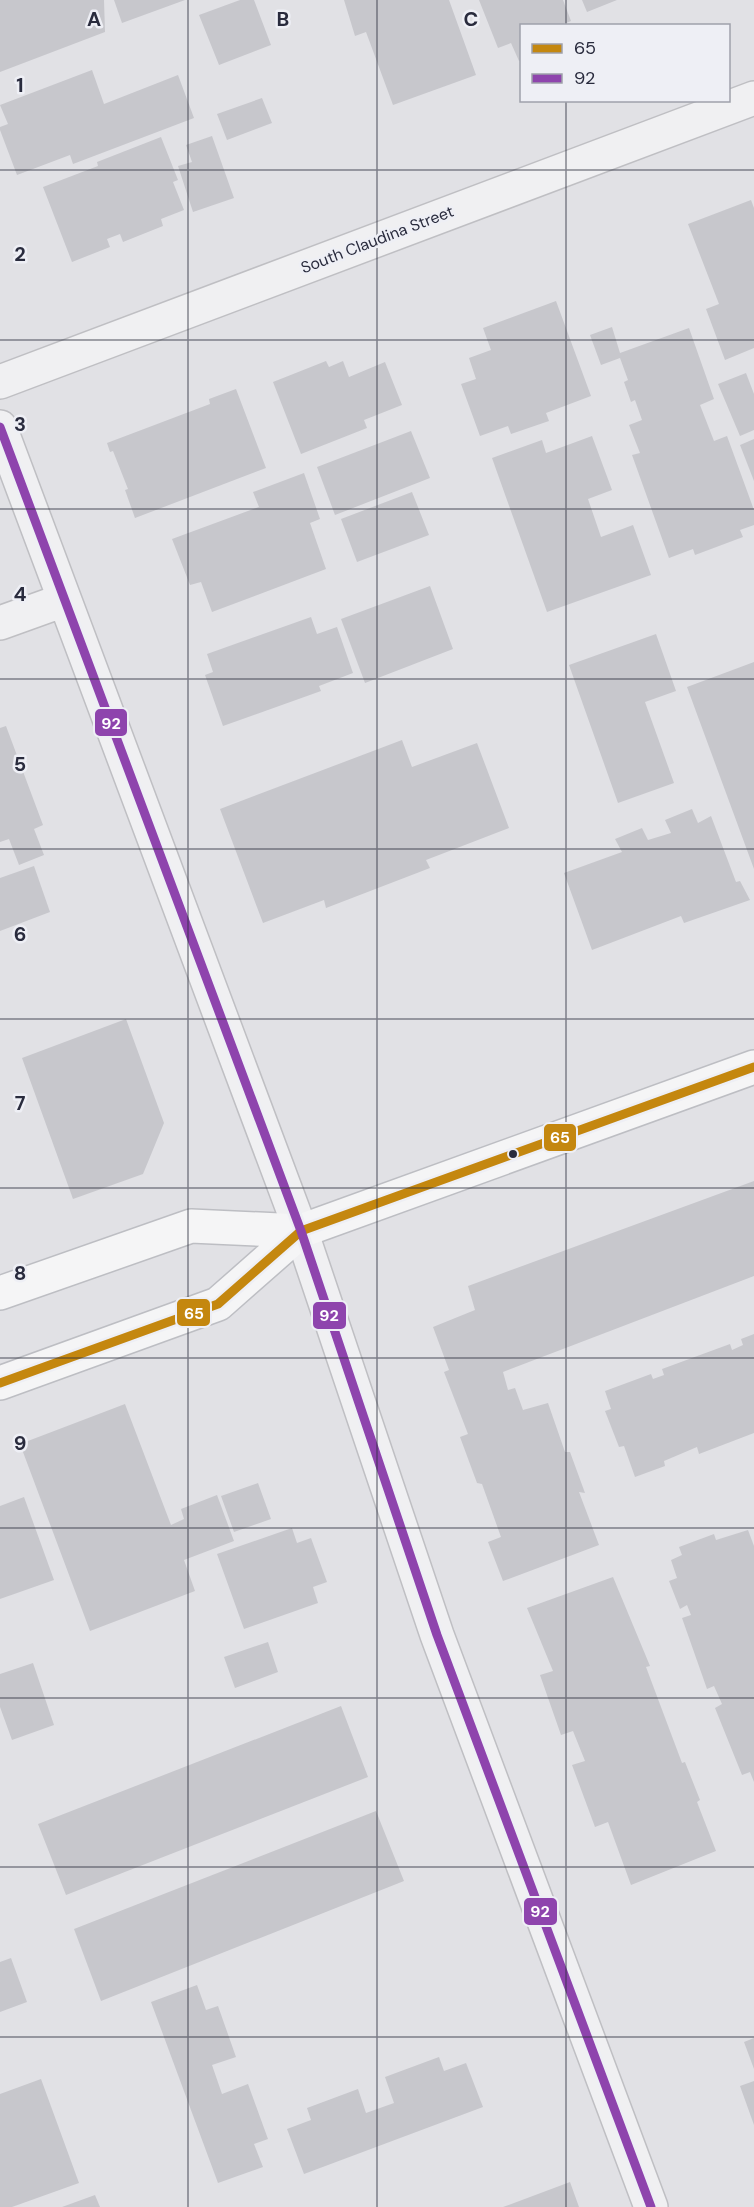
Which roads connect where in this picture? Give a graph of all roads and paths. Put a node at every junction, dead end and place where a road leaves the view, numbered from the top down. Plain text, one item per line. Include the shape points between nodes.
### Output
1 (754, 98) edge
2 (0, 382) edge
3 (0, 427) edge
4 (64, 600) junction
5 (0, 623) edge
6 (754, 1067) edge
7 (301, 1231) junction
8 (0, 1293) edge
9 (0, 1383) edge
10 (651, 2207) edge

1 - 2 street, South Claudina Street
3 - 4 street
4 - 5 street
4 - 7 street
6 - 7 main road
7 - 8 main road via 191,1226
7 - 9 main road via 218,1304
7 - 10 street via 437,1635

